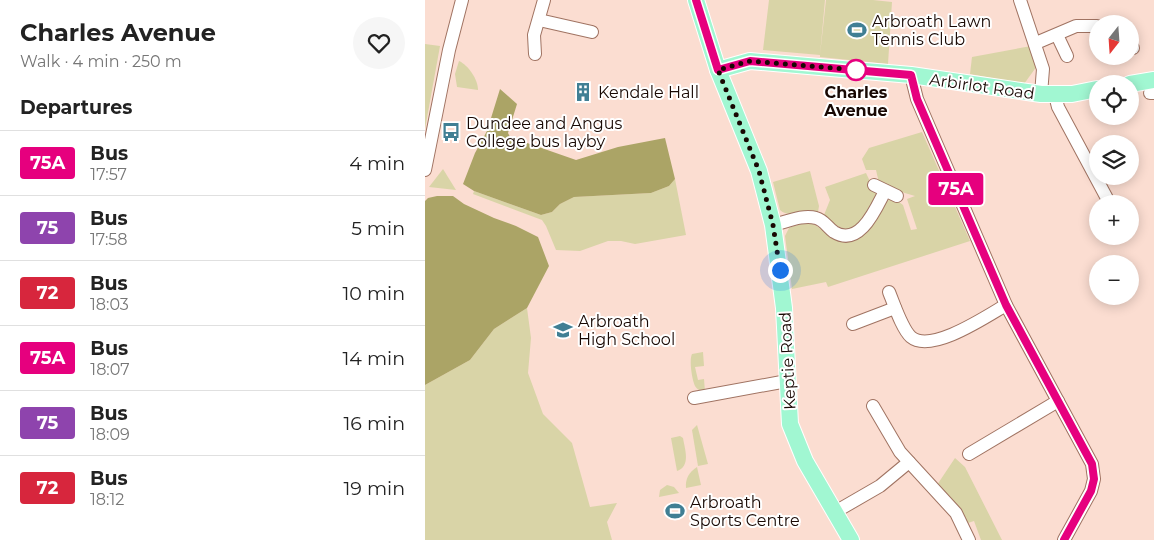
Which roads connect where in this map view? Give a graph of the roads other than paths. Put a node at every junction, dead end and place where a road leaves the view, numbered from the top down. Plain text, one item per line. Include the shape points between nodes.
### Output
1 (462, 0) edge
2 (544, 0) edge
3 (696, 0) edge
4 (1021, 0) edge
5 (539, 20) junction
6 (1089, 26) edge
7 (592, 32) dead end
8 (1057, 35) junction
9 (1035, 43) junction
10 (535, 54) dead end
11 (1067, 56) dead end
12 (718, 70) junction
13 (911, 75) junction
14 (1139, 86) edge
15 (1153, 89) edge
16 (1089, 91) edge
17 (1048, 94) junction
18 (425, 170) edge
19 (885, 190) dead end
20 (1105, 195) edge
21 (773, 225) junction
22 (889, 292) dead end
23 (1006, 305) junction
24 (895, 308) junction
25 (853, 324) dead end
26 (787, 382) junction
27 (694, 398) dead end
28 (1058, 401) junction
29 (873, 406) dead end
30 (969, 454) dead end
31 (909, 462) junction
32 (835, 512) junction
33 (851, 540) edge
34 (969, 540) edge
35 (1064, 540) edge

1 - 18 street
2 - 5 street
3 - 12 main road, Keptie Road
4 - 9 street
5 - 7 street
5 - 10 street via 534,35
6 - 8 street via 1076,26
8 - 9 street
8 - 11 street
9 - 17 street
12 - 13 main road, Arbirlot Road via 750,61
12 - 21 main road, Keptie Road via 759,171
13 - 17 main road, Arbirlot Road
13 - 23 street via 917,99
14 - 15 main road
16 - 17 main road, Arbirlot Road
17 - 20 street
19 - 21 street via 870,220 851,235 836,233 819,219 810,217
21 - 26 main road, Keptie Road via 784,308
22 - 24 street
23 - 24 street via 955,334 929,342 912,338
23 - 28 street
24 - 25 street
26 - 27 street
26 - 32 main road, Keptie Road via 790,424 805,461
28 - 30 street
28 - 35 street via 1092,464 1094,479 1091,491
29 - 31 street
31 - 32 street via 880,486
31 - 34 street via 948,502
32 - 33 main road, Keptie Road

